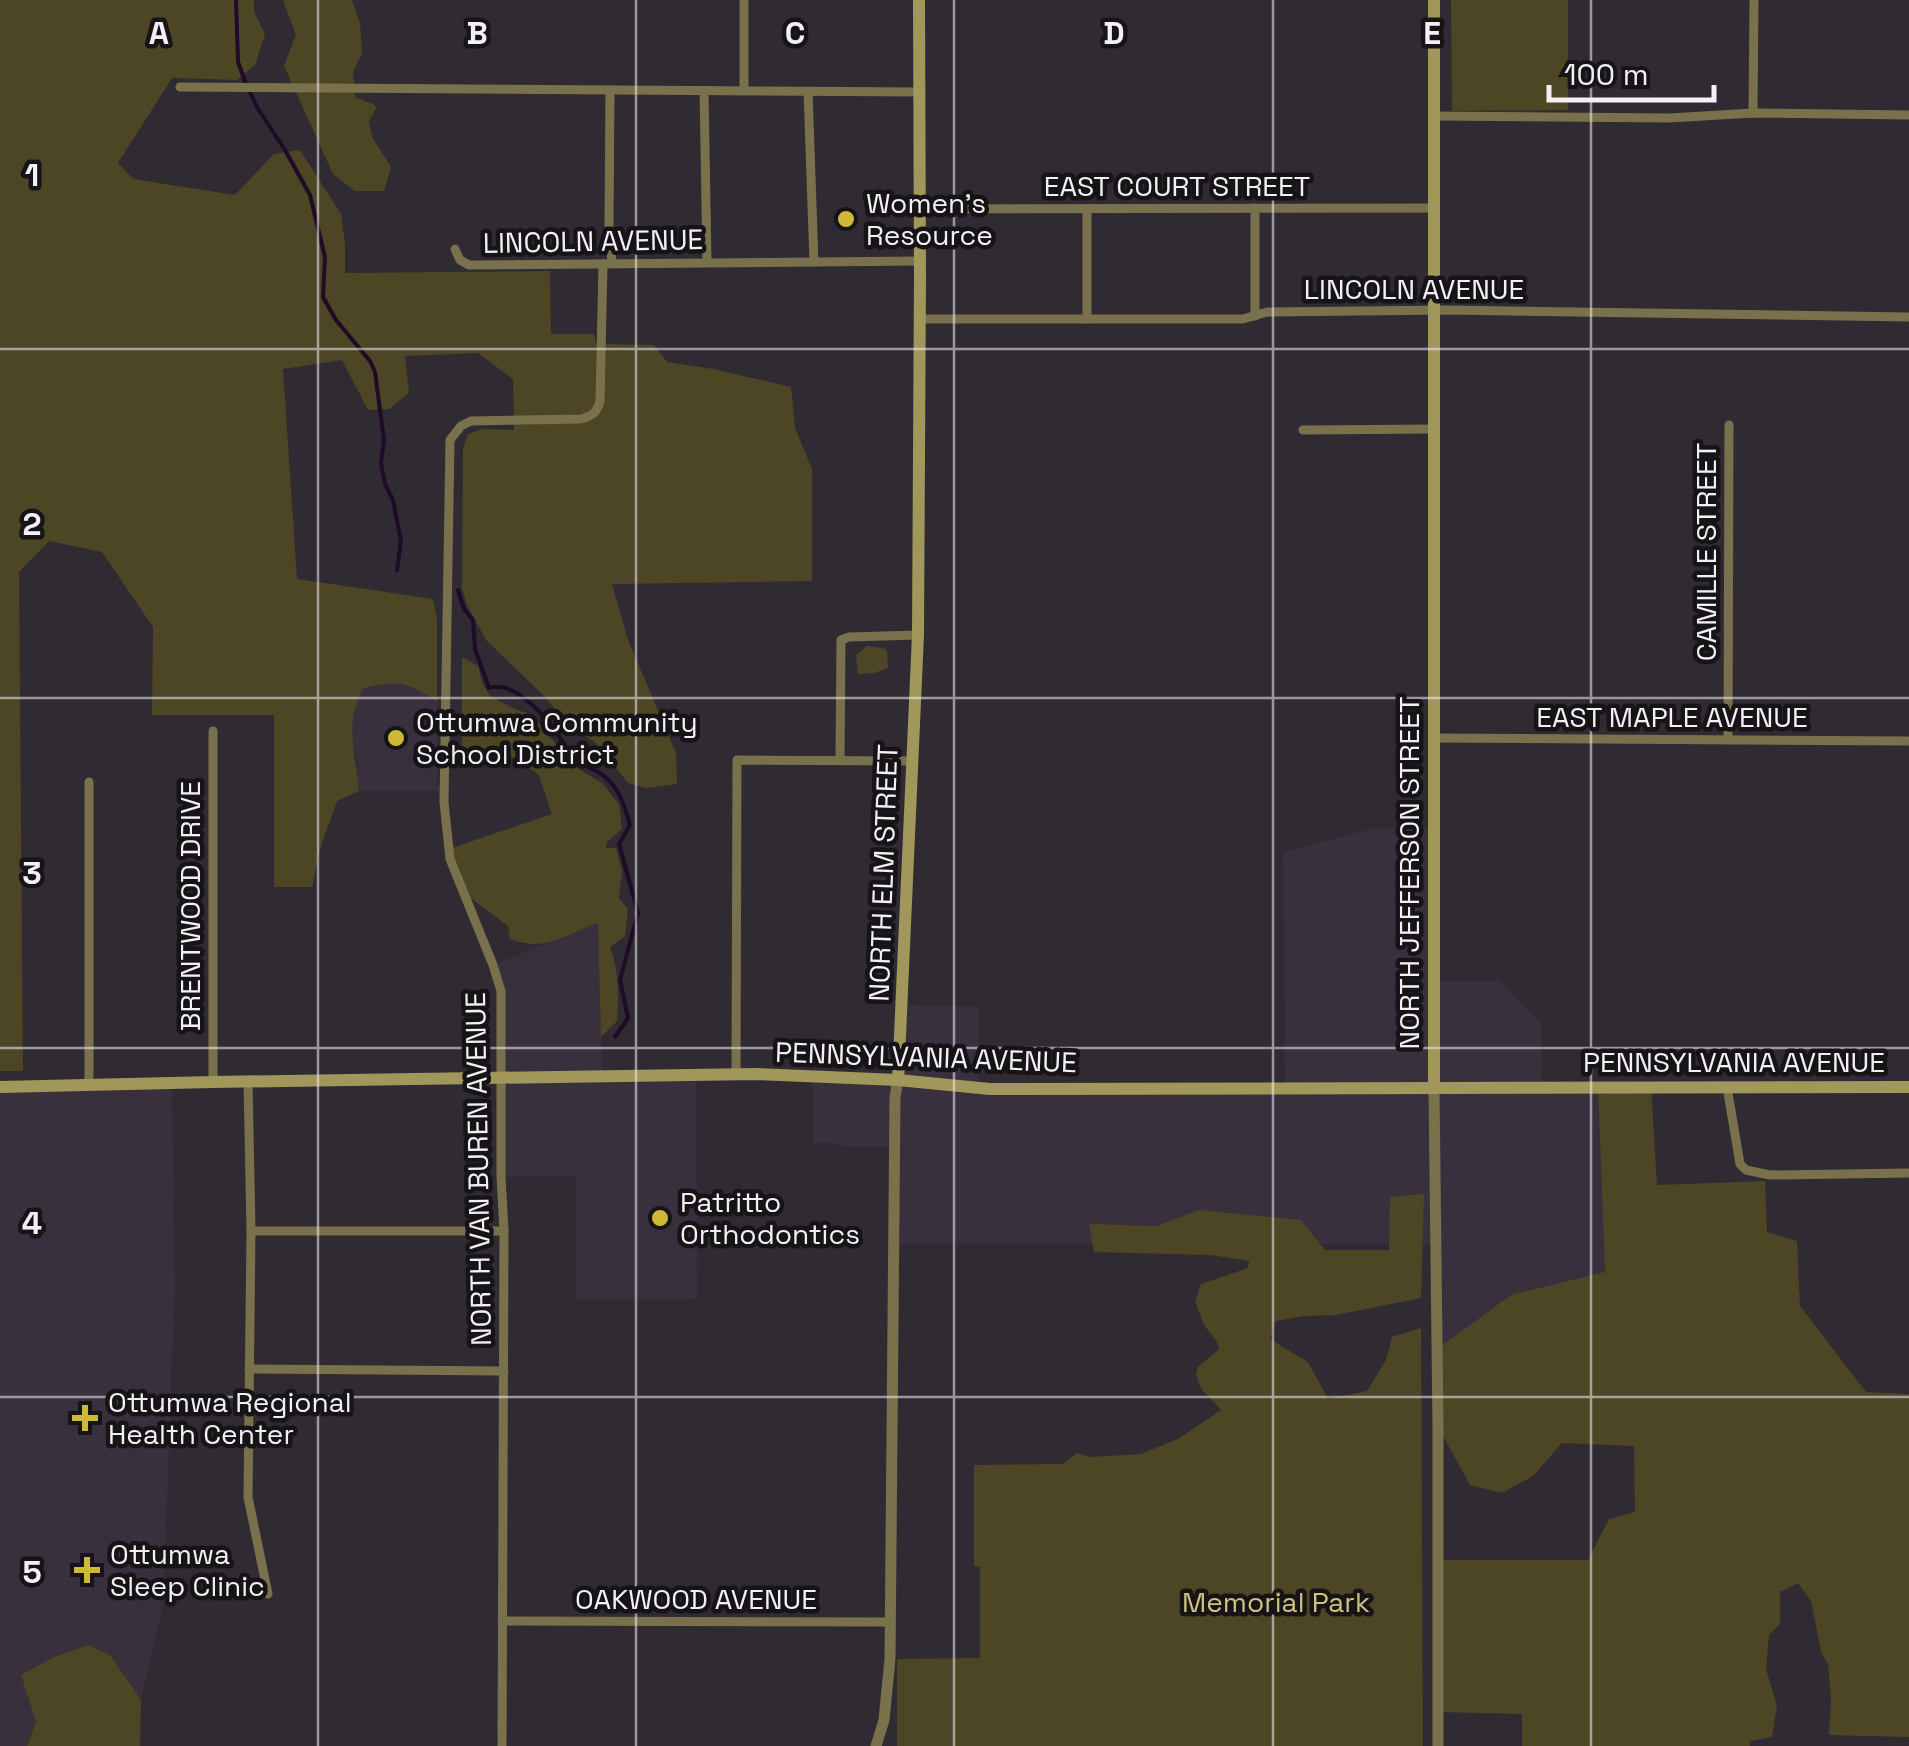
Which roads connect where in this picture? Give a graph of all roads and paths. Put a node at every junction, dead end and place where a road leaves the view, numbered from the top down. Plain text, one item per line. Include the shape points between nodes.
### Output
1 (744, 0) edge
2 (919, 0) edge
3 (1434, 0) edge
4 (1754, 0) edge
5 (180, 87) dead end
6 (610, 90) junction
7 (704, 91) junction
8 (744, 91) junction
9 (808, 91) junction
10 (920, 92) junction
11 (1753, 113) junction
12 (1909, 115) edge
13 (1434, 116) junction
14 (1255, 208) junction
15 (1434, 208) junction
16 (1087, 209) junction
17 (920, 210) junction
18 (455, 248) dead end
19 (707, 262) junction
20 (814, 262) junction
21 (920, 262) junction
22 (608, 264) junction
23 (1434, 311) junction
24 (1255, 316) junction
25 (1909, 317) edge
26 (920, 319) junction
27 (1087, 319) junction
28 (1729, 425) dead end
29 (1303, 430) dead end
30 (1434, 430) junction
31 (918, 635) junction
32 (212, 731) dead end
33 (1434, 738) junction
34 (1728, 740) junction
35 (1909, 740) edge
36 (840, 760) junction
37 (913, 761) junction
38 (89, 782) dead end
39 (736, 1075) junction
40 (502, 1078) junction
41 (898, 1080) junction
42 (248, 1081) junction
43 (213, 1082) junction
44 (88, 1084) junction
45 (0, 1087) edge
46 (1727, 1087) junction
47 (1909, 1087) edge
48 (1434, 1088) junction
49 (1909, 1173) edge
50 (251, 1231) junction
51 (504, 1231) junction
52 (249, 1369) junction
53 (504, 1372) junction
54 (268, 1594) dead end
55 (502, 1620) junction
56 (890, 1622) junction
57 (502, 1746) edge
58 (876, 1746) edge
59 (1438, 1746) edge

1 - 8 street
2 - 10 main road, NORTH ELM STREET
3 - 13 main road, NORTH JEFFERSON STREET
4 - 11 street
5 - 6 street
6 - 7 street
6 - 22 street
7 - 8 street
7 - 19 street
8 - 9 street
9 - 10 street
9 - 20 street
10 - 17 main road, NORTH ELM STREET
11 - 12 street
11 - 13 street
13 - 15 main road, NORTH JEFFERSON STREET
14 - 15 street, EAST COURT STREET
14 - 16 street, EAST COURT STREET
14 - 24 street
15 - 23 main road, NORTH JEFFERSON STREET
16 - 17 street, EAST COURT STREET
16 - 27 street
17 - 21 main road, NORTH ELM STREET
18 - 22 street, LINCOLN AVENUE via 469,264
19 - 20 street, LINCOLN AVENUE
19 - 22 street, LINCOLN AVENUE
20 - 21 street, LINCOLN AVENUE
21 - 26 main road, NORTH ELM STREET
22 - 40 street, NORTH VAN BUREN AVENUE via 598,410 581,419 471,421 450,440 444,802 450,860 501,991
23 - 24 street, LINCOLN AVENUE
23 - 25 street, LINCOLN AVENUE
23 - 30 main road, NORTH JEFFERSON STREET
24 - 27 street, LINCOLN AVENUE
26 - 27 street, LINCOLN AVENUE
26 - 31 main road, NORTH ELM STREET
28 - 34 street, CAMILLE STREET
29 - 30 street
30 - 33 main road, NORTH JEFFERSON STREET
31 - 36 street via 842,640
31 - 37 main road, NORTH ELM STREET
32 - 43 street, BRENTWOOD DRIVE
33 - 34 street, EAST MAPLE AVENUE
33 - 48 main road, NORTH JEFFERSON STREET
34 - 35 street, EAST MAPLE AVENUE
36 - 37 street
36 - 39 street via 737,760
37 - 41 main road, NORTH ELM STREET
38 - 44 street
39 - 40 main road, PENNSYLVANIA AVENUE
39 - 41 main road, PENNSYLVANIA AVENUE
40 - 42 main road, PENNSYLVANIA AVENUE
40 - 51 street, NORTH VAN BUREN AVENUE
41 - 48 main road, PENNSYLVANIA AVENUE via 990,1090
41 - 56 street, NORTH ELM STREET
42 - 43 main road, PENNSYLVANIA AVENUE
42 - 50 street
43 - 44 main road, PENNSYLVANIA AVENUE
44 - 45 main road, PENNSYLVANIA AVENUE
46 - 47 main road, PENNSYLVANIA AVENUE
46 - 48 main road, PENNSYLVANIA AVENUE
46 - 49 street via 1746,1170
48 - 59 street, NORTH JEFFERSON STREET
50 - 51 street
50 - 52 street
51 - 53 street, NORTH VAN BUREN AVENUE
52 - 53 street
52 - 54 street via 248,1497
53 - 55 street, NORTH VAN BUREN AVENUE
55 - 56 street, OAKWOOD AVENUE
55 - 57 street, NORTH VAN BUREN AVENUE
56 - 58 street, NORTH ELM STREET via 888,1691

